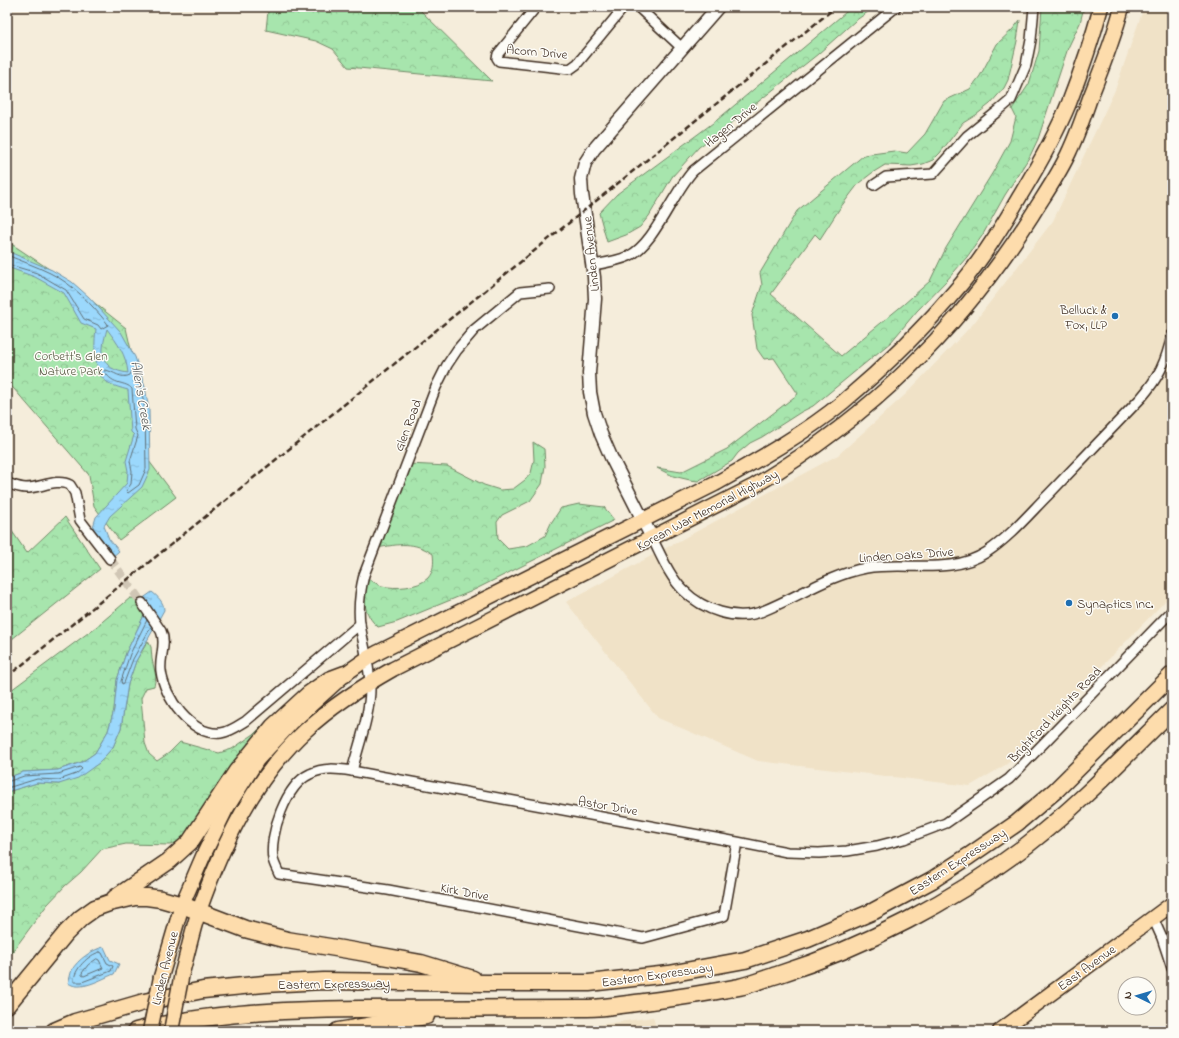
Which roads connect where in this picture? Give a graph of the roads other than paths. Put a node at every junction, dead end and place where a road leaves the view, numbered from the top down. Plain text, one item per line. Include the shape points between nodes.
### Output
1 (536, 7) edge
2 (624, 7) edge
3 (638, 7) edge
4 (718, 7) edge
5 (896, 7) edge
6 (1034, 7) edge
7 (1101, 7) edge
8 (1122, 7) edge
9 (683, 49) junction
10 (874, 185) dead end
11 (593, 265) junction
12 (550, 289) dead end
13 (1172, 335) edge
14 (7, 483) edge
15 (643, 520) junction
16 (652, 538) junction
17 (110, 559) tunnel mouth
18 (144, 606) tunnel mouth
19 (1172, 611) edge
20 (360, 624) junction
21 (368, 658) junction
22 (345, 674) junction
23 (1172, 675) edge
24 (370, 683) junction
25 (1172, 710) edge
26 (352, 771) junction
27 (946, 823) joint
28 (737, 842) junction
29 (109, 902) junction
30 (1172, 904) edge
31 (182, 905) junction
32 (199, 912) junction
33 (1153, 918) junction
34 (1172, 968) edge
35 (487, 984) junction
36 (7, 1005) edge
37 (475, 1008) junction
38 (54, 1031) edge
39 (136, 1031) edge
40 (150, 1031) edge
41 (171, 1031) edge
42 (338, 1031) edge
43 (1000, 1031) edge

1 - 2 street, Acorn Drive via 498,54 499,61 570,69
3 - 9 street
4 - 9 street, Linden Avenue
5 - 11 street, Hagen Drive via 693,171 643,246 629,256
6 - 10 street via 1027,58 1011,100 967,136 933,174 886,177
7 - 15 main road, Korean War Memorial Highway via 1091,43 1068,105 1038,165 1003,226 963,282 919,332 861,387 816,422 742,469
8 - 16 main road, Korean War Memorial Highway via 1114,38 1070,151 1015,242 943,334 876,399 793,462 754,486
9 - 11 street, Linden Avenue via 587,158 582,172 582,194
11 - 15 street, Linden Avenue via 594,299 589,373 594,413 601,434
12 - 20 street, Glen Road via 520,292 474,330 447,364 364,575
13 - 16 street, Linden Oaks Drive via 1161,369 1154,383 1141,398 1011,533 986,553 972,560 951,565 860,569 822,582 761,612 732,615 703,605 682,590
14 - 17 street via 26,488 60,482 70,485 75,493 80,520
15 - 16 street, Linden Avenue
15 - 21 main road, Korean War Memorial Highway
16 - 24 main road, Korean War Memorial Highway
18 - 20 street via 163,636 160,667 165,687 180,712 196,727 211,732 229,730 246,721
19 - 27 street, Brightford Heights Road via 1009,779
20 - 21 street, Glen Road
21 - 22 main road, Korean War Memorial Highway
21 - 24 street, Glen Road
22 - 29 highway via 329,680 309,694 273,727 237,771 190,842 169,861
22 - 31 main road, Korean War Memorial Highway via 292,722 257,760 226,809
23 - 35 highway, Eastern Expressway via 1056,790 1017,823 932,880 874,911 808,939 745,960 669,974 589,983
24 - 26 street via 368,705
24 - 32 main road, Korean War Memorial Highway via 342,701 306,730 264,778 225,847
25 - 37 highway, Eastern Expressway via 1076,803 1028,844 976,881 864,942 805,966 740,986 673,998 592,1008
26 - 28 street, Astor Drive
26 - 28 street, Kirk Drive via 316,771 298,782 290,793 273,842 273,859 279,874 388,890 643,938 724,916
27 - 28 street, Astor Drive via 904,839 847,851 787,852
29 - 31 highway via 148,897
29 - 36 highway via 81,918 66,933
30 - 33 main road, East Avenue
31 - 32 highway
31 - 40 main road, Linden Avenue, bridge via 161,977
32 - 35 highway via 282,939 420,963
32 - 41 main road, Linden Avenue, bridge via 182,973
33 - 34 street
33 - 43 main road, East Avenue
35 - 38 highway, Eastern Expressway via 324,981 203,990 144,1002 75,1022
37 - 39 highway, Eastern Expressway via 273,1011 200,1018
37 - 42 highway

